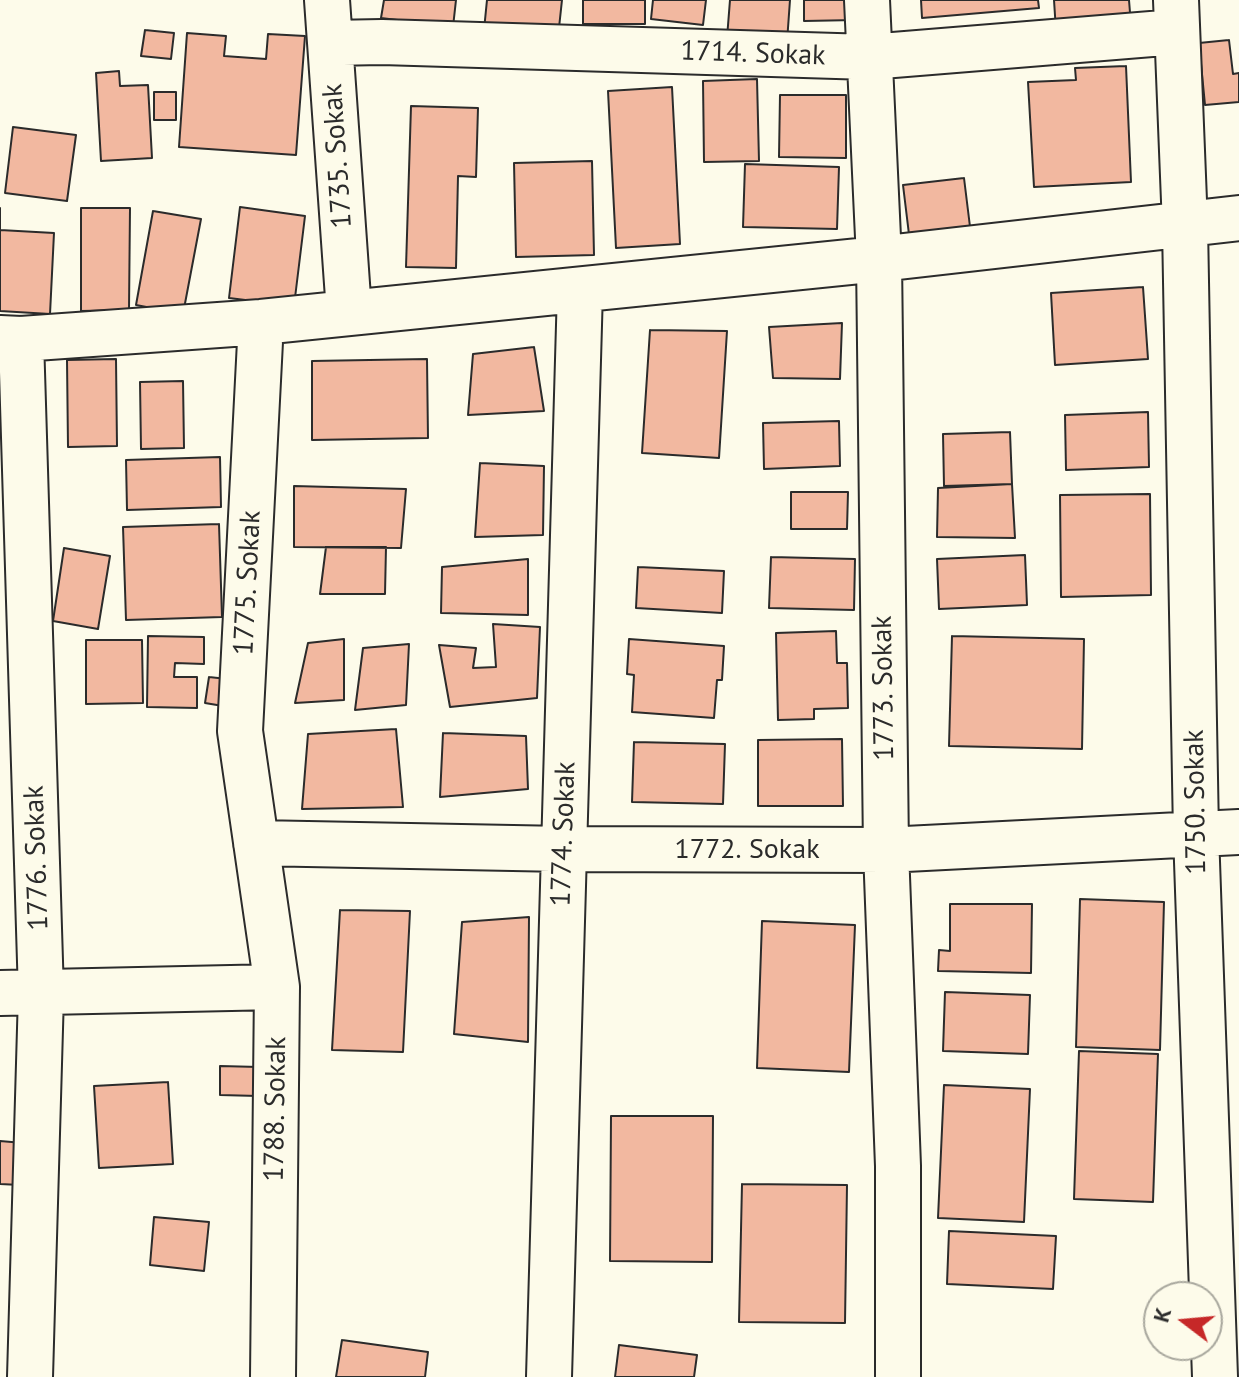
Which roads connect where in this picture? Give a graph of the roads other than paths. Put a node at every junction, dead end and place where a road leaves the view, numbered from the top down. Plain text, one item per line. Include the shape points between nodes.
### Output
1 (327, 0) edge
2 (867, 0) edge
3 (1176, 16) edge
4 (330, 43) junction
5 (869, 57) junction
6 (1239, 218) edge
7 (1185, 226) junction
8 (879, 259) junction
9 (580, 290) junction
10 (349, 312) junction
11 (261, 322) junction
12 (10, 339) edge
13 (1239, 832) edge
14 (1196, 833) junction
15 (256, 843) junction
16 (564, 849) junction
17 (886, 850) junction
18 (277, 987) junction
19 (20, 994) edge
20 (1223, 1163) edge
21 (30, 1377) edge
22 (273, 1377) edge
23 (549, 1377) edge
24 (898, 1377) edge
25 (1215, 1377) edge

1 - 4 street, 1735. Sokak
2 - 5 street, 1773. Sokak
3 - 5 street, 1714. Sokak
3 - 7 street, 1750. Sokak
4 - 5 street, 1714. Sokak
4 - 10 street, 1735. Sokak
5 - 8 street, 1773. Sokak
6 - 7 street
7 - 8 street
7 - 14 street, 1750. Sokak
8 - 9 street
8 - 17 street, 1773. Sokak
9 - 10 street
9 - 16 street, 1774. Sokak
10 - 11 street
11 - 12 street
11 - 15 street, 1775. Sokak via 240,731
12 - 19 street, 1776. Sokak
13 - 14 street, 1772. Sokak
14 - 17 street, 1772. Sokak
14 - 20 street, 1750. Sokak
15 - 16 street, 1772. Sokak
15 - 18 street, 1788. Sokak
16 - 17 street, 1772. Sokak
16 - 23 street, 1774. Sokak
17 - 24 street, 1773. Sokak via 898,1166
18 - 19 street
18 - 22 street, 1788. Sokak
19 - 21 street, 1776. Sokak
20 - 25 street, 1750. Sokak

